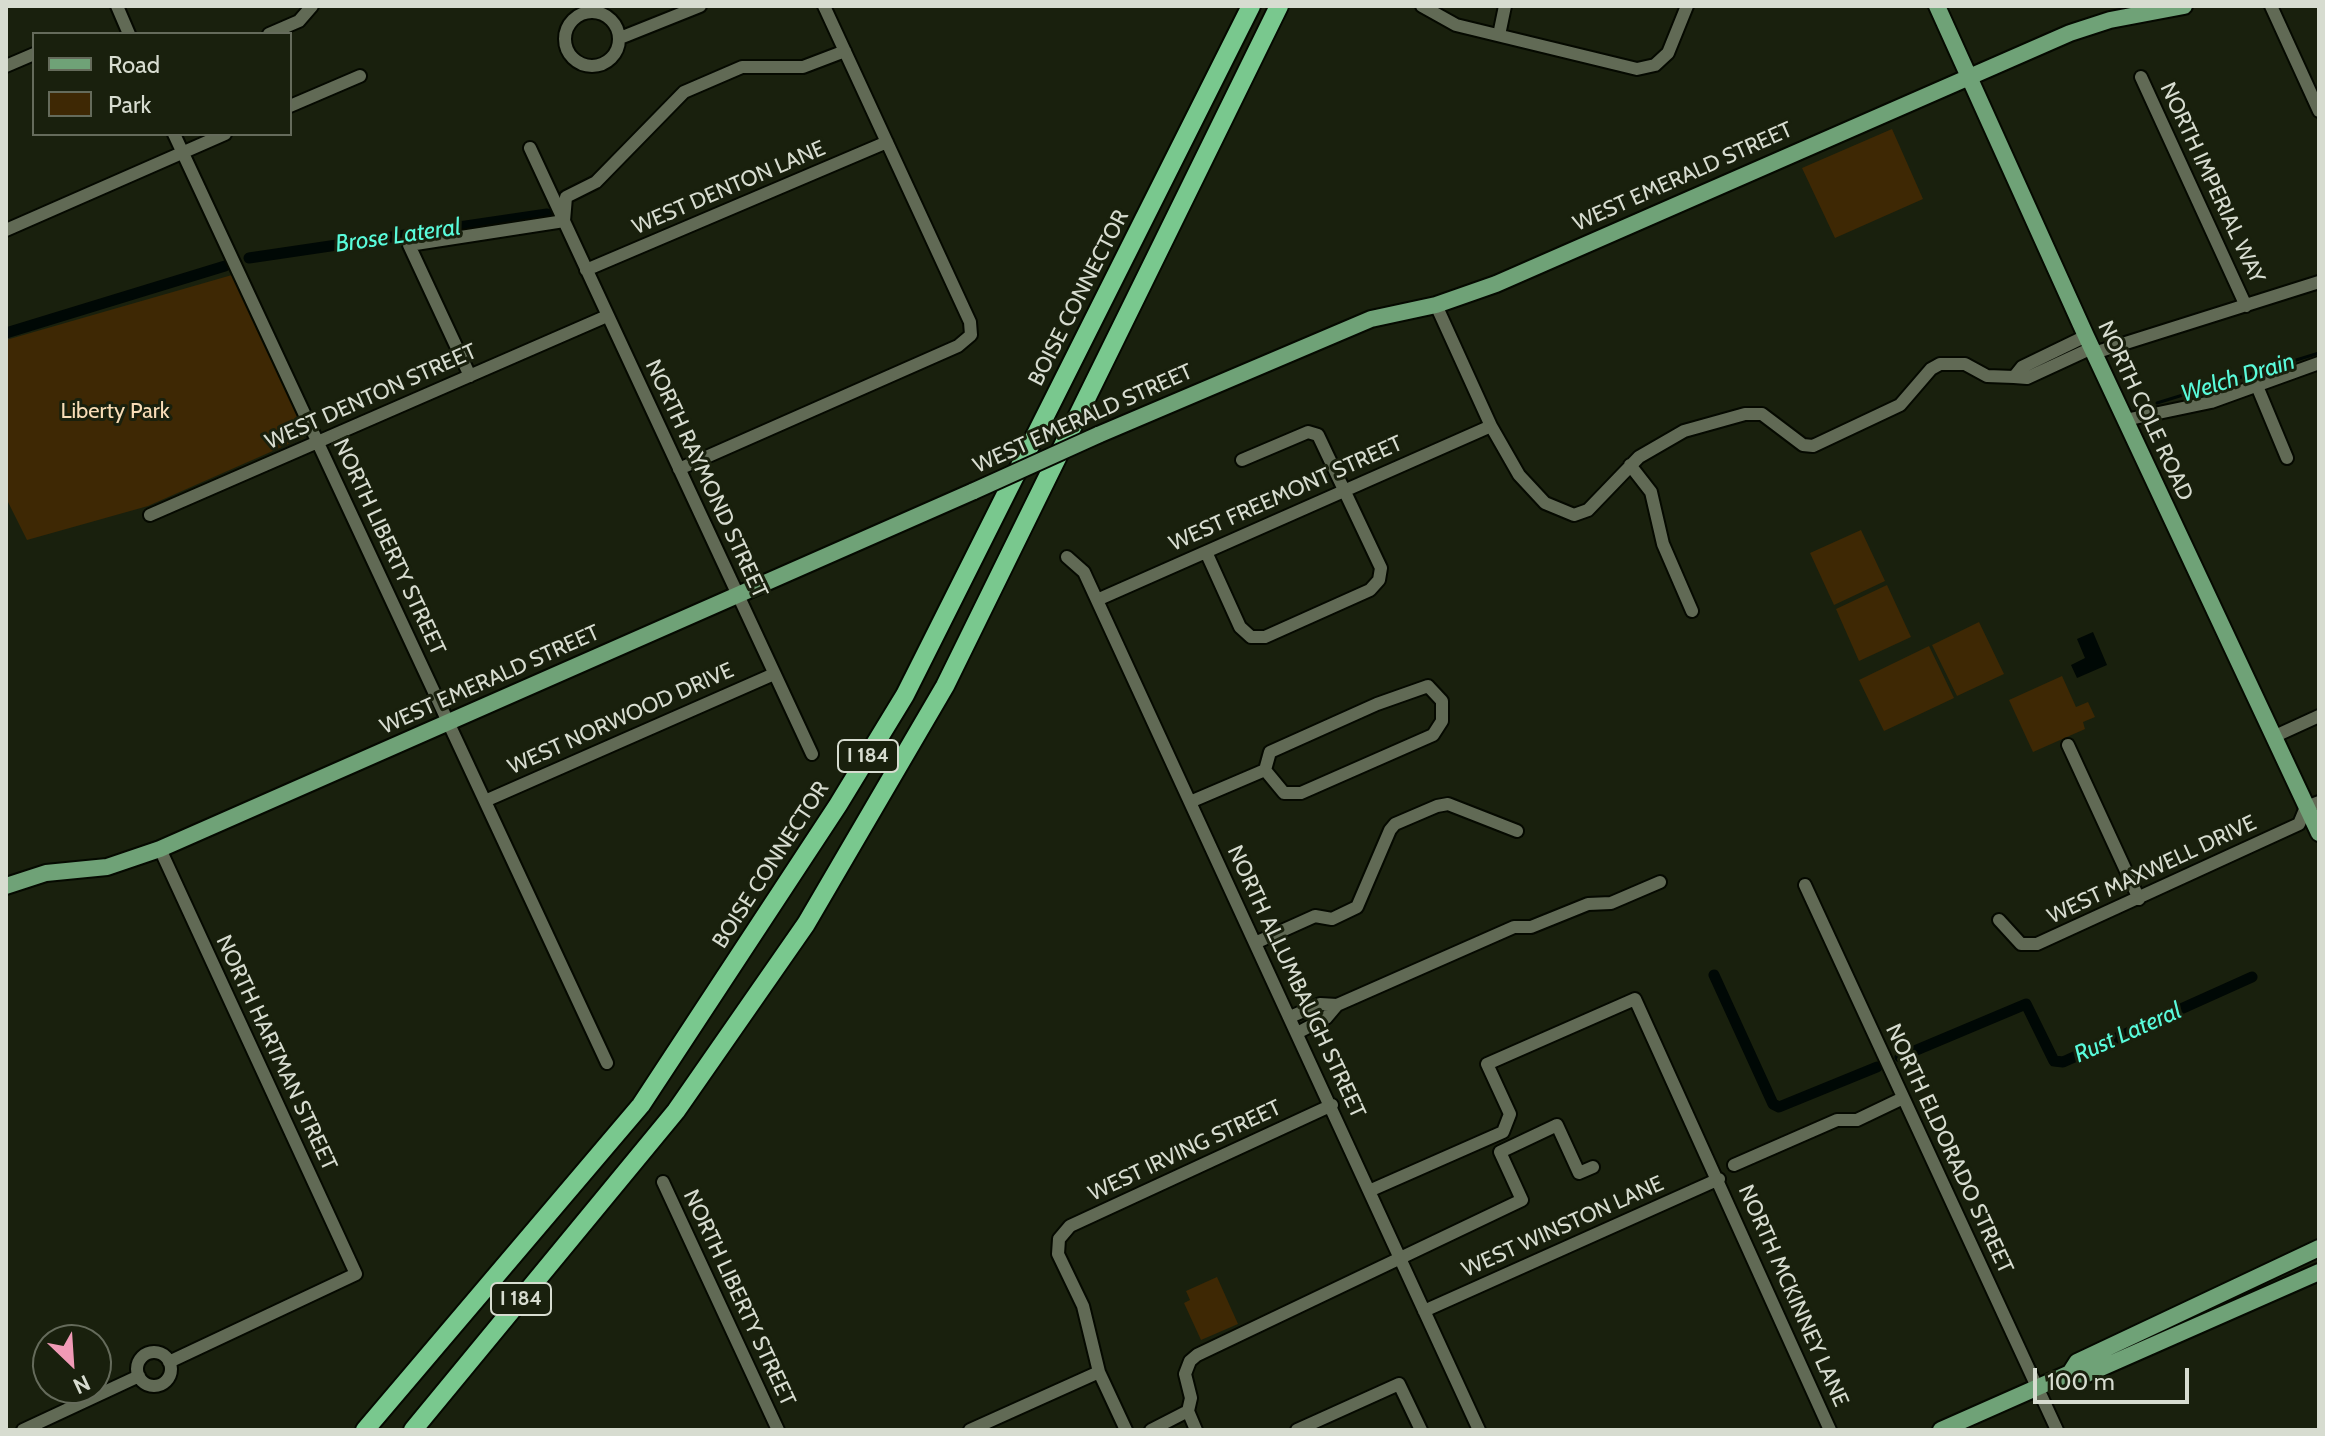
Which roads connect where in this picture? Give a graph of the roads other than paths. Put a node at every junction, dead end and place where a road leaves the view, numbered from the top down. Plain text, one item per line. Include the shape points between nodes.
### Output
1 (117, 6) edge
2 (312, 6) edge
3 (700, 6) edge
4 (824, 6) edge
5 (1251, 6) edge
6 (1279, 6) edge
7 (1292, 6) edge
8 (1422, 6) edge
9 (1505, 6) edge
10 (1687, 6) edge
11 (1937, 6) edge
12 (2184, 6) edge
13 (2271, 6) edge
14 (128, 32) edge
15 (274, 32) edge
16 (1499, 35) junction
17 (620, 38) junction
18 (845, 51) junction
19 (32, 55) edge
20 (6, 66) edge
21 (360, 76) dead end
22 (1970, 76) junction
23 (2141, 77) dead end
24 (292, 105) edge
25 (1226, 111) junction
26 (2319, 111) edge
27 (175, 136) edge
28 (220, 136) edge
29 (887, 142) junction
30 (530, 148) dead end
31 (183, 152) junction
32 (564, 221) junction
33 (6, 230) edge
34 (586, 270) junction
35 (2319, 282) edge
36 (1436, 305) junction
37 (2246, 306) junction
38 (607, 316) junction
39 (2091, 346) junction
40 (2319, 363) edge
41 (470, 376) junction
42 (2257, 386) junction
43 (2125, 420) junction
44 (1491, 426) junction
45 (319, 442) junction
46 (2287, 458) dead end
47 (1242, 460) dead end
48 (1630, 465) junction
49 (679, 469) junction
50 (1344, 490) junction
51 (150, 515) dead end
52 (1206, 552) junction
53 (1067, 557) dead end
54 (738, 595) junction
55 (1097, 600) junction
56 (1692, 611) dead end
57 (774, 674) junction
58 (2319, 716) edge
59 (448, 722) junction
60 (2273, 737) junction
61 (2068, 745) dead end
62 (812, 754) dead end
63 (1265, 770) junction
64 (485, 801) junction
65 (1190, 802) junction
66 (2313, 804) edge
67 (1517, 831) dead end
68 (2319, 833) edge
69 (160, 849) junction
70 (1660, 882) dead end
71 (1805, 885) dead end
72 (6, 886) edge
73 (2139, 899) junction
74 (1999, 920) dead end
75 (1255, 943) junction
76 (1337, 1005) junction
77 (1290, 1017) junction
78 (1297, 1033) junction
79 (607, 1063) dead end
80 (1903, 1098) junction
81 (1332, 1105) junction
82 (1734, 1165) dead end
83 (1593, 1167) dead end
84 (1719, 1179) junction
85 (663, 1182) dead end
86 (1369, 1191) junction
87 (2319, 1248) edge
88 (1400, 1258) junction
89 (2317, 1271) edge
90 (1424, 1311) junction
91 (169, 1362) junction
92 (1099, 1372) junction
93 (2070, 1373) junction
94 (139, 1376) junction
95 (2038, 1388) junction
96 (1188, 1411) junction
97 (23, 1430) edge
98 (365, 1430) edge
99 (413, 1430) edge
100 (778, 1430) edge
101 (970, 1430) edge
102 (1126, 1430) edge
103 (1151, 1430) edge
104 (1196, 1430) edge
105 (1297, 1430) edge
106 (1421, 1430) edge
107 (1479, 1430) edge
108 (1830, 1430) edge
109 (1941, 1430) edge
110 (2057, 1430) edge

1 - 14 street
2 - 15 street via 299,21
3 - 17 street
4 - 18 street
5 - 98 highway, BOISE CONNECTOR / I 184 via 905,695 838,805 641,1105
6 - 25 highway, I 184
7 - 25 highway
8 - 16 street via 1456,25
9 - 16 street
10 - 16 street via 1668,53 1655,65 1637,69
11 - 22 main road, NORTH COLE ROAD
12 - 22 main road, WEST EMERALD STREET via 2070,33
13 - 26 street
17 - 17 street via 606,15 589,12 573,20 565,45 574,60 600,66 615,55
18 - 29 street
18 - 32 street via 803,67 742,67 684,92 596,182 566,197
19 - 20 street
21 - 24 street
22 - 36 main road, WEST EMERALD STREET via 1496,284
22 - 39 main road, NORTH COLE ROAD
23 - 37 street, NORTH IMPERIAL WAY
25 - 99 highway, I 184 via 945,686 806,924 676,1111
27 - 31 street, NORTH LIBERTY STREET
28 - 31 street
29 - 34 street, WEST DENTON LANE
29 - 49 street via 970,322 971,335 958,346
30 - 32 street, NORTH RAYMOND STREET
31 - 33 street
31 - 45 street, NORTH LIBERTY STREET
32 - 34 street, NORTH RAYMOND STREET
32 - 41 street via 409,245
34 - 38 street, NORTH RAYMOND STREET
35 - 37 street
36 - 44 street
36 - 54 main road, WEST EMERALD STREET, bridge via 1371,319
37 - 39 street
38 - 41 street, WEST DENTON STREET
38 - 49 street, NORTH RAYMOND STREET
39 - 43 main road, NORTH COLE ROAD
39 - 48 street via 2027,378 1987,376 1965,364 1940,364 1900,405 1822,445 1803,445 1762,414 1745,414 1684,431
40 - 42 street
41 - 45 street, WEST DENTON STREET
42 - 43 street via 2211,402
42 - 46 street
43 - 60 main road, NORTH COLE ROAD
44 - 48 street via 1533,491 1561,512 1588,510
44 - 50 street, WEST FREEMONT STREET
45 - 51 street, WEST DENTON STREET
45 - 59 street, NORTH LIBERTY STREET
47 - 50 street via 1308,432 1318,435
48 - 56 street via 1651,492 1663,544
49 - 54 street, NORTH RAYMOND STREET
50 - 52 street, WEST FREEMONT STREET
50 - 52 street via 1381,568 1370,590 1265,637 1251,637 1240,627
52 - 55 street, WEST FREEMONT STREET
53 - 55 street, NORTH ALLUMBAUGH STREET via 1084,572
54 - 57 street, NORTH RAYMOND STREET
54 - 59 main road, WEST EMERALD STREET
55 - 65 street, NORTH ALLUMBAUGH STREET
57 - 62 street, NORTH RAYMOND STREET
57 - 64 street, WEST NORWOOD DRIVE
58 - 60 street
59 - 64 street, NORTH LIBERTY STREET
59 - 69 main road, WEST EMERALD STREET
60 - 66 main road, NORTH COLE ROAD
61 - 73 street
63 - 63 street via 1270,752 1377,704 1428,686 1442,701 1442,721 1433,735 1301,793 1284,793
63 - 65 street
64 - 79 street, NORTH LIBERTY STREET
65 - 75 street, NORTH ALLUMBAUGH STREET
66 - 68 main road, NORTH COLE ROAD
66 - 73 street, WEST MAXWELL DRIVE via 2299,824
67 - 75 street via 1448,804 1423,812 1390,830 1357,907 1332,919 1315,916
69 - 72 main road, WEST EMERALD STREET via 107,867 46,873
69 - 91 street, NORTH HARTMAN STREET via 356,1274
70 - 76 street via 1611,903 1588,904 1531,927 1514,927
71 - 80 street, NORTH ELDORADO STREET
73 - 74 street, WEST MAXWELL DRIVE via 2037,944 2021,944
75 - 77 street, NORTH ALLUMBAUGH STREET
76 - 77 street via 1320,1004
76 - 78 street via 1326,1018
77 - 78 street, NORTH ALLUMBAUGH STREET
78 - 81 street, NORTH ALLUMBAUGH STREET
80 - 82 street
80 - 95 street, NORTH ELDORADO STREET
81 - 86 street, NORTH ALLUMBAUGH STREET
81 - 92 street, WEST IRVING STREET via 1070,1226 1059,1239 1058,1254 1083,1306
83 - 88 street via 1579,1173 1557,1125 1500,1152 1522,1200
84 - 86 street, NORTH MCKINNEY LANE via 1635,999 1487,1064 1510,1114 1503,1132
84 - 90 street, WEST WINSTON LANE
84 - 108 street, NORTH MCKINNEY LANE
85 - 100 street, NORTH LIBERTY STREET
86 - 88 street, NORTH ALLUMBAUGH STREET
87 - 93 main road via 2077,1362
88 - 90 street, NORTH ALLUMBAUGH STREET
88 - 96 street via 1197,1355 1185,1374 1191,1398
89 - 93 main road via 2085,1375
90 - 107 street, NORTH ALLUMBAUGH STREET
91 - 94 street via 164,1382 153,1385
91 - 94 street via 157,1352 147,1354 137,1366
92 - 101 street
92 - 102 street
93 - 95 main road
94 - 97 street
95 - 109 main road
95 - 110 street, NORTH ELDORADO STREET
96 - 103 street
96 - 104 street
105 - 106 street via 1399,1384

